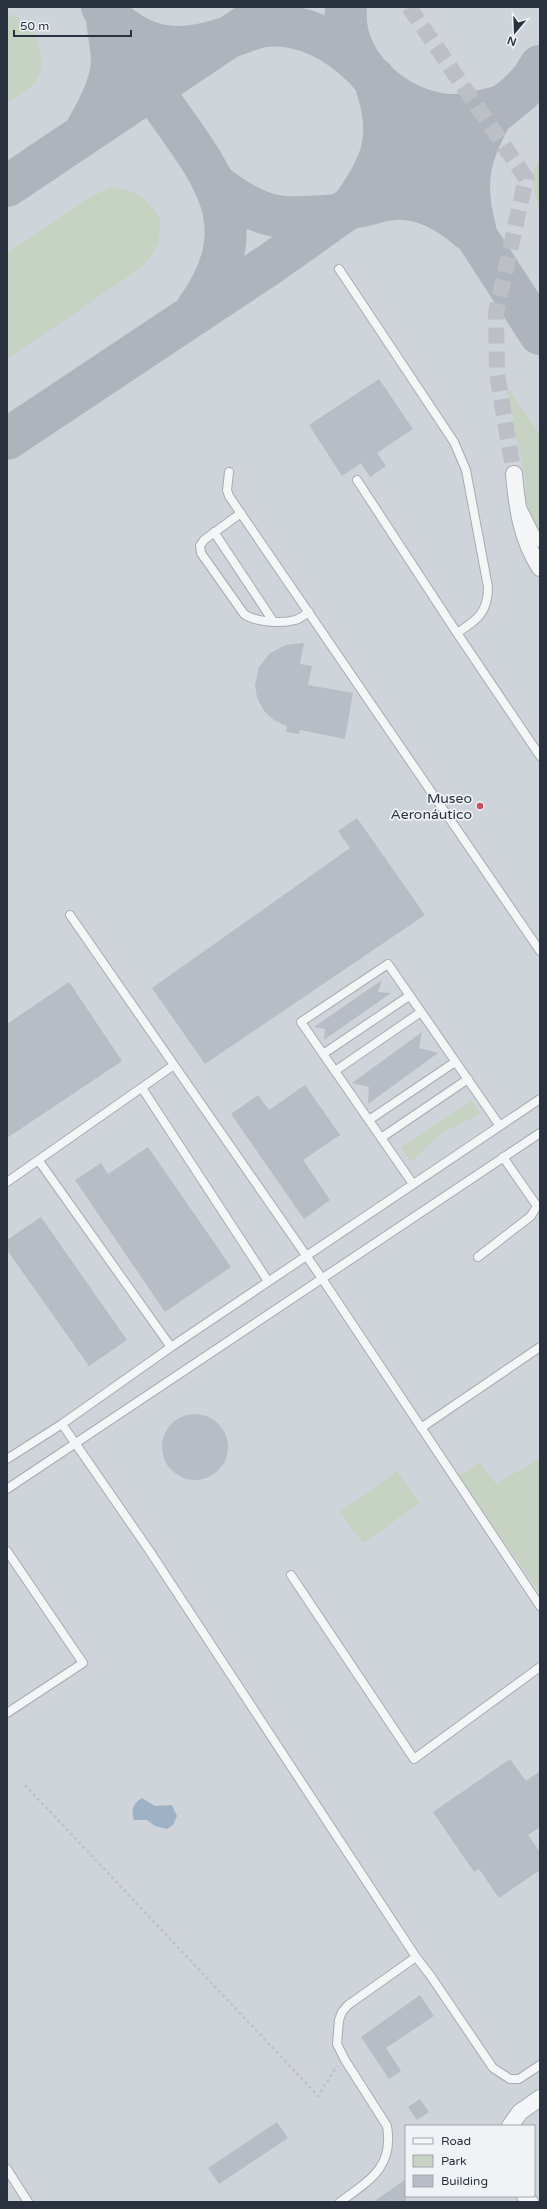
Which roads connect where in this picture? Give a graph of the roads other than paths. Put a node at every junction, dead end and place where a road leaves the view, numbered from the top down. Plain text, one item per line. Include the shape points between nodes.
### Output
1 (339, 270) dead end
2 (229, 472) dead end
3 (514, 474) tunnel mouth
4 (357, 480) dead end
5 (515, 493) junction
6 (241, 512) junction
7 (214, 532) junction
8 (540, 543) edge
9 (540, 568) edge
10 (309, 612) junction
11 (273, 621) junction
12 (457, 633) junction
13 (540, 756) edge
14 (70, 915) dead end
15 (540, 951) edge
16 (409, 996) junction
17 (421, 1012) junction
18 (323, 1054) junction
19 (455, 1062) junction
20 (174, 1065) junction
21 (335, 1071) junction
22 (468, 1079) junction
23 (142, 1088) junction
24 (540, 1099) edge
25 (369, 1120) junction
26 (500, 1126) junction
27 (540, 1133) edge
28 (381, 1138) junction
29 (503, 1157) junction
30 (40, 1161) junction
31 (7, 1182) edge
32 (413, 1184) junction
33 (306, 1256) junction
34 (478, 1257) dead end
35 (321, 1277) junction
36 (268, 1281) junction
37 (540, 1346) edge
38 (171, 1347) junction
39 (62, 1424) junction
40 (420, 1428) junction
41 (76, 1444) junction
42 (7, 1459) edge
43 (7, 1489) edge
44 (7, 1551) edge
45 (290, 1574) dead end
46 (540, 1606) edge
47 (540, 1667) edge
48 (7, 1713) edge
49 (416, 1957) junction
50 (540, 2065) edge
51 (540, 2098) edge
52 (511, 2125) edge
53 (7, 2169) edge
54 (28, 2202) edge
55 (340, 2202) edge

1 - 12 lane via 454,442 466,470 488,587 488,599 482,613
2 - 6 lane via 227,490
3 - 5 street
4 - 12 lane
5 - 8 lane
5 - 9 street via 524,534
6 - 7 lane
6 - 10 lane
7 - 11 lane
7 - 11 lane via 200,546 201,553 244,614 256,621
10 - 11 lane via 294,621
10 - 15 lane
12 - 13 lane
14 - 20 lane
16 - 17 lane
16 - 18 lane
16 - 18 lane via 388,964 301,1022
17 - 19 lane
17 - 21 lane
18 - 21 lane
19 - 22 lane
19 - 25 lane
20 - 23 lane
20 - 33 lane
21 - 25 lane
22 - 26 lane
22 - 28 lane
23 - 30 lane
23 - 36 lane
24 - 26 lane
25 - 28 lane
26 - 32 lane
27 - 29 lane
28 - 32 lane
29 - 34 lane via 537,1206 531,1216
29 - 35 lane
30 - 31 lane
30 - 38 lane
32 - 33 lane
33 - 35 lane
33 - 36 lane
35 - 40 lane
35 - 41 lane
36 - 38 lane
37 - 40 lane
38 - 39 lane
39 - 41 lane
39 - 42 lane
40 - 46 lane
41 - 43 lane
41 - 49 lane via 149,1550
44 - 48 lane via 83,1663
45 - 47 lane via 414,1759
49 - 50 lane via 493,2068 510,2079 519,2079
49 - 55 lane via 348,2005 342,2012 337,2044 387,2126 389,2138 385,2160 378,2172
51 - 52 street via 520,2112
53 - 54 lane

